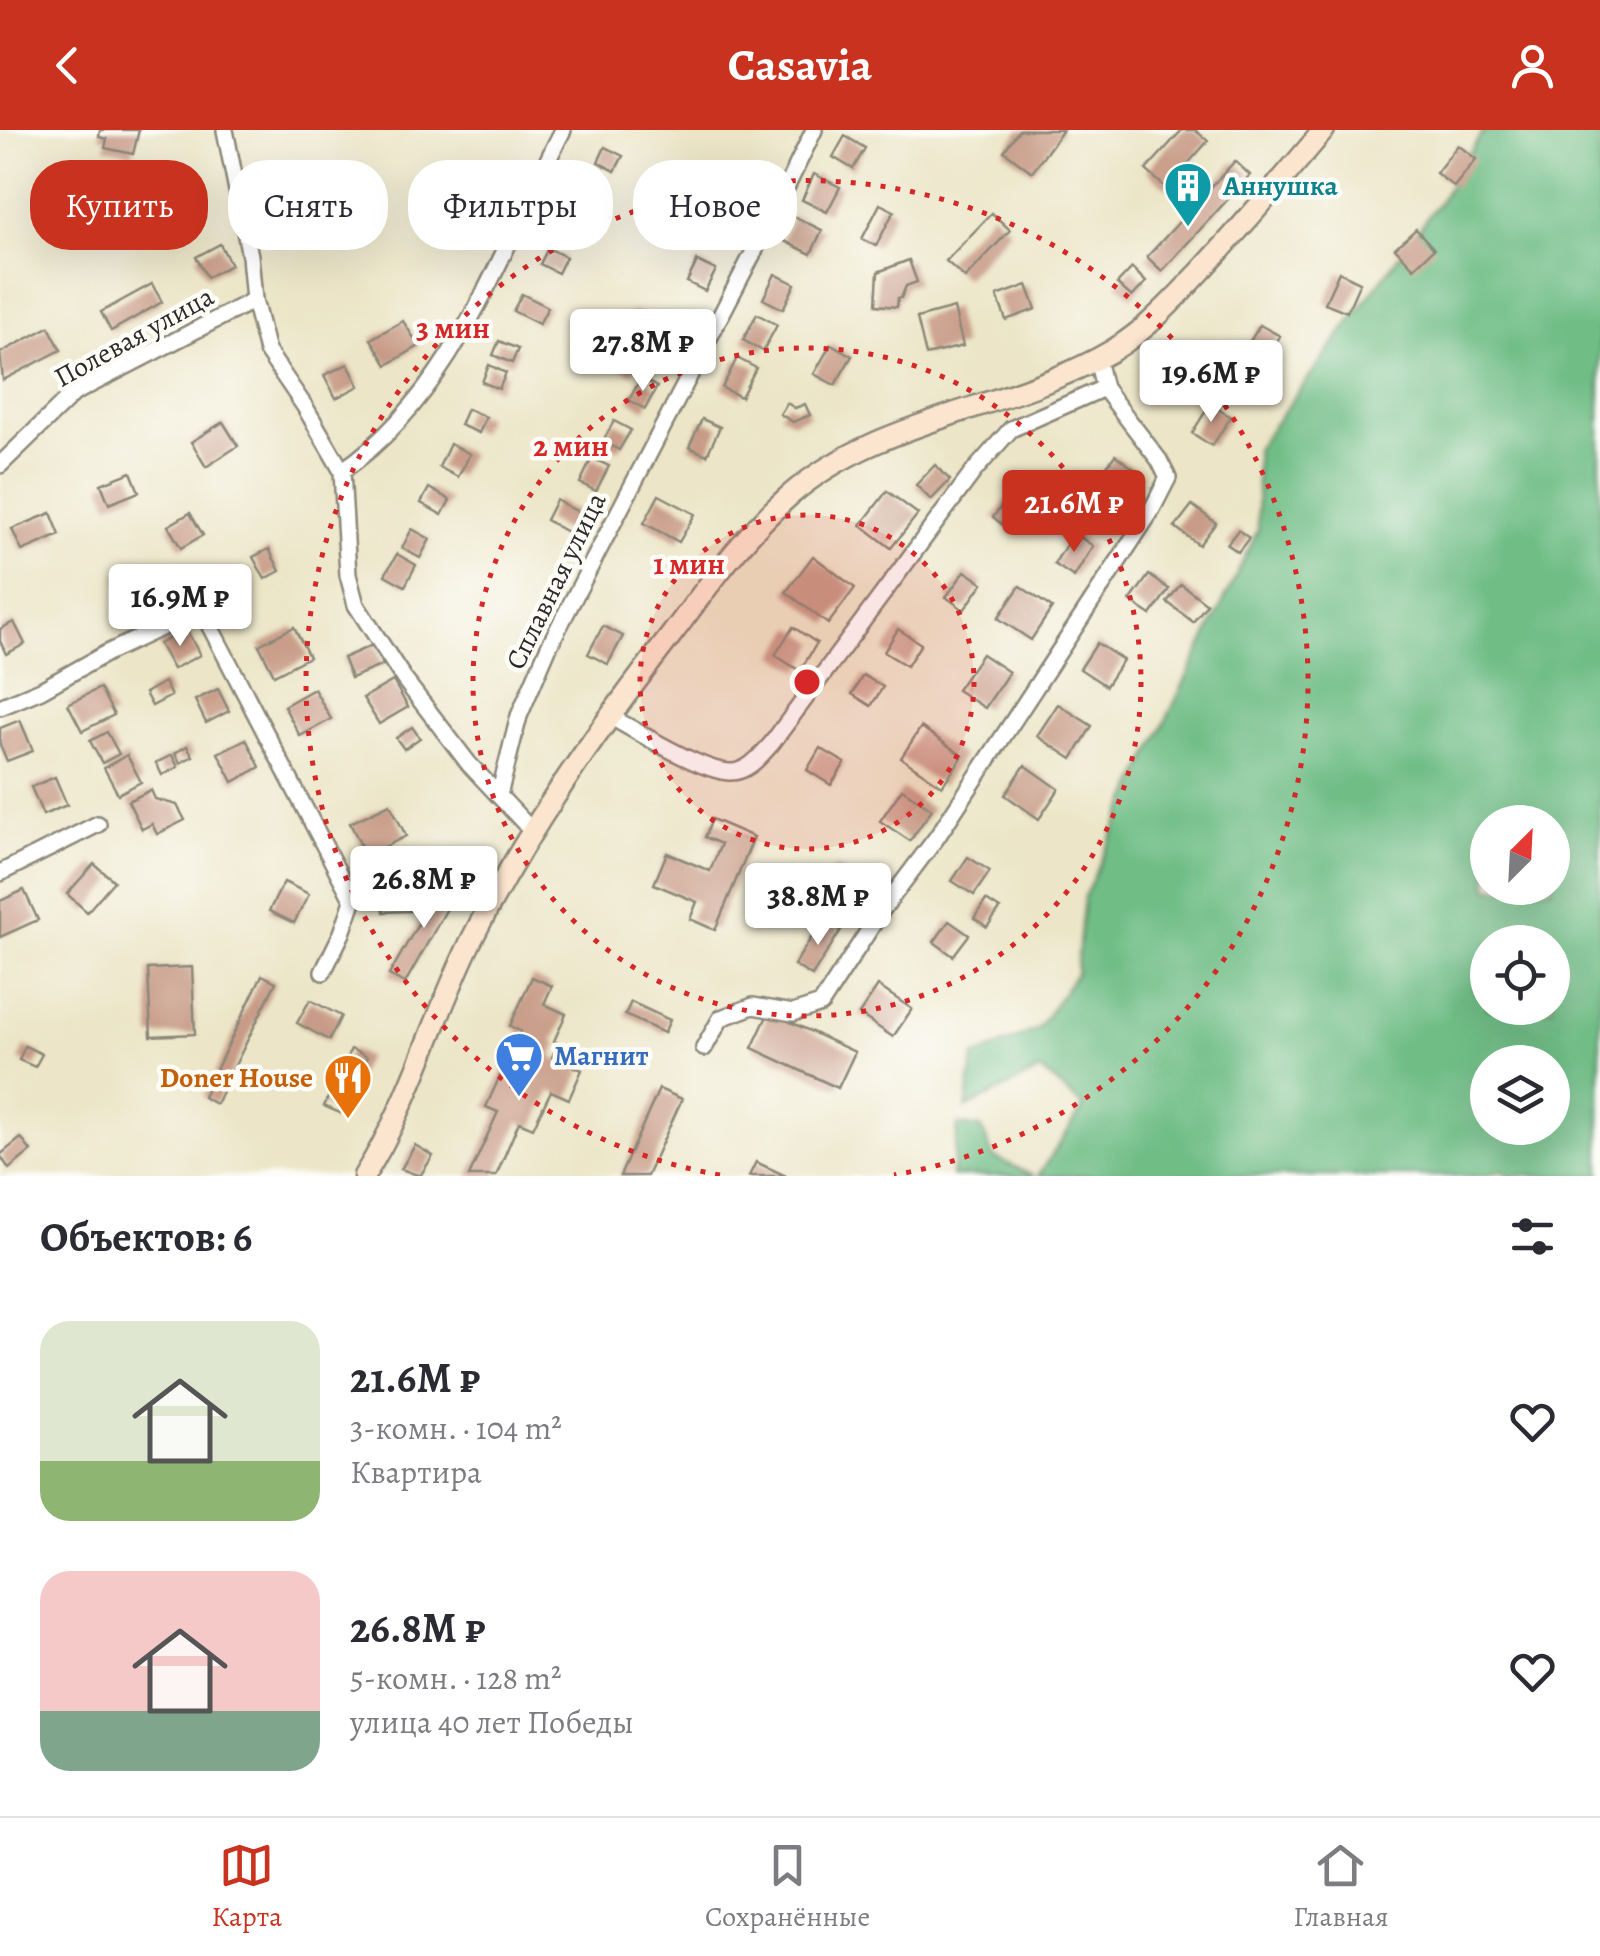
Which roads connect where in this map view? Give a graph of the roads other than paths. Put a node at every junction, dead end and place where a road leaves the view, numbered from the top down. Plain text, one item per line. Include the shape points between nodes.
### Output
1 (226, 130) edge
2 (564, 130) edge
3 (814, 130) edge
4 (1324, 130) edge
5 (254, 300) junction
6 (1098, 359) junction
7 (1104, 388) junction
8 (0, 465) edge
9 (342, 471) junction
10 (0, 706) edge
11 (608, 716) junction
12 (499, 795) junction
13 (98, 824) dead end
14 (532, 830) junction
15 (0, 873) edge
16 (323, 972) dead end
17 (704, 1048) dead end
18 (364, 1176) edge

1 - 5 street
2 - 9 street via 439,374 377,447
3 - 12 street, Сплавная улица via 549,646 519,716
4 - 6 main road via 1151,324
5 - 8 street, Полевая улица via 74,393
5 - 9 street via 267,351
6 - 7 street
6 - 11 main road via 859,448 824,469 750,532
7 - 11 street via 1011,429 752,765 731,772 702,764
7 - 17 street via 1168,478 1150,514 821,1004 794,1012 753,1006 721,1018
9 - 12 street via 356,605 404,679
10 - 16 street via 201,608 353,901
11 - 14 main road
12 - 14 street
13 - 15 street
14 - 18 main road via 470,942

